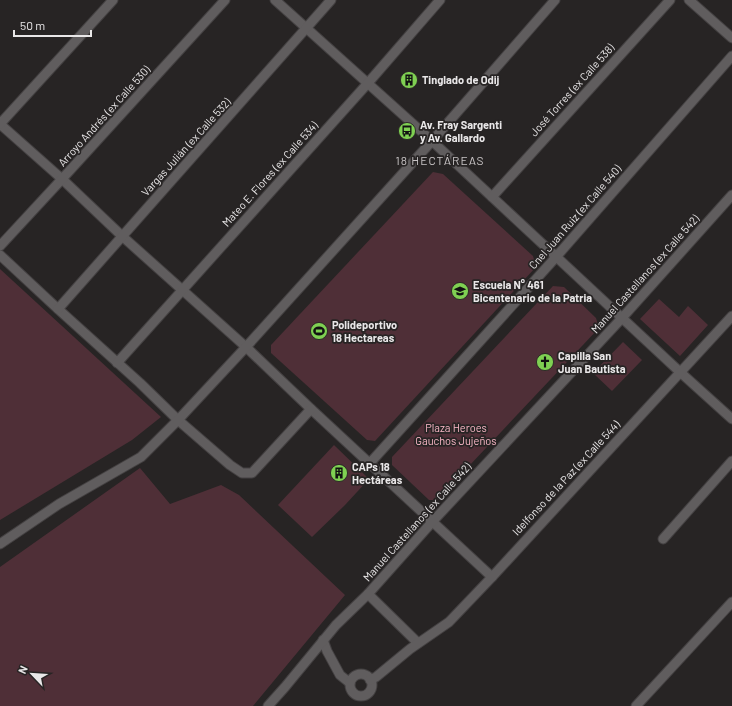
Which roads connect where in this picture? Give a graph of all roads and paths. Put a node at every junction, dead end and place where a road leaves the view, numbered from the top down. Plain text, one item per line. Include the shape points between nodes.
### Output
1 (113, 0) edge
2 (225, 0) edge
3 (275, 0) edge
4 (331, 0) edge
5 (440, 0) edge
6 (555, 0) edge
7 (670, 0) edge
8 (689, 0) edge
9 (306, 29) junction
10 (732, 38) edge
11 (732, 56) edge
12 (368, 83) junction
13 (0, 124) edge
14 (432, 142) junction
15 (62, 179) junction
16 (732, 195) edge
17 (492, 197) junction
18 (122, 236) junction
19 (0, 246) edge
20 (0, 255) edge
21 (556, 257) junction
22 (182, 290) junction
23 (58, 309) junction
24 (732, 316) edge
25 (622, 318) junction
26 (246, 347) junction
27 (117, 363) junction
28 (680, 372) junction
29 (311, 409) junction
30 (732, 419) edge
31 (178, 420) junction
32 (732, 461) edge
33 (370, 463) junction
34 (433, 521) junction
35 (664, 539) dead end
36 (0, 544) edge
37 (492, 577) junction
38 (368, 594) junction
39 (732, 602) edge
40 (323, 640) junction
41 (414, 646) junction
42 (370, 680) junction
43 (350, 683) junction
44 (637, 705) edge
45 (268, 706) edge

1 - 13 street
2 - 15 street, Arroyo Andrés (ex Calle 530)
3 - 9 street
4 - 9 street, Vargas Julián (ex Calle 532)
5 - 12 street, Mateo E. Flores (ex Calle 534)
6 - 14 street
7 - 17 street, José Torres (ex Calle 538)
8 - 10 street
9 - 12 street
9 - 18 street, Vargas Julián (ex Calle 532)
11 - 21 street, Cnel Juan Ruiz (ex Calle 540)
12 - 14 street
12 - 22 street, Mateo E. Flores (ex Calle 534)
13 - 15 street
14 - 17 street
14 - 26 street
15 - 18 street
15 - 19 street, Arroyo Andrés (ex Calle 530)
16 - 25 street, Manuel Castellanos (ex Calle 542)
17 - 21 street
18 - 22 street
18 - 23 street, Vargas Julián (ex Calle 532)
20 - 23 street
21 - 25 street
21 - 33 street, Cnel Juan Ruiz (ex Calle 540)
22 - 26 street
22 - 27 street, Mateo E. Flores (ex Calle 534)
23 - 27 street
24 - 28 street, Idelfonso de la Paz (ex Calle 544)
25 - 28 street
25 - 34 street, Manuel Castellanos (ex Calle 542)
26 - 29 street
26 - 31 street
27 - 31 street
28 - 30 street
28 - 37 street, Idelfonso de la Paz (ex Calle 544)
29 - 31 street via 252,473 242,473 230,465
29 - 33 street
31 - 36 street via 141,457 59,504
32 - 35 street
33 - 34 street
34 - 37 street
34 - 38 street, Manuel Castellanos (ex Calle 542)
37 - 41 street, Idelfonso de la Paz (ex Calle 544) via 449,622
38 - 40 street, Manuel Castellanos (ex Calle 542)
38 - 41 street
39 - 44 street
40 - 43 street via 340,675
40 - 45 street, Manuel Castellanos (ex Calle 542)
41 - 42 street, Idelfonso de la Paz (ex Calle 544)
42 - 43 street via 364,675 357,675
42 - 43 street via 370,690 362,696 353,693

